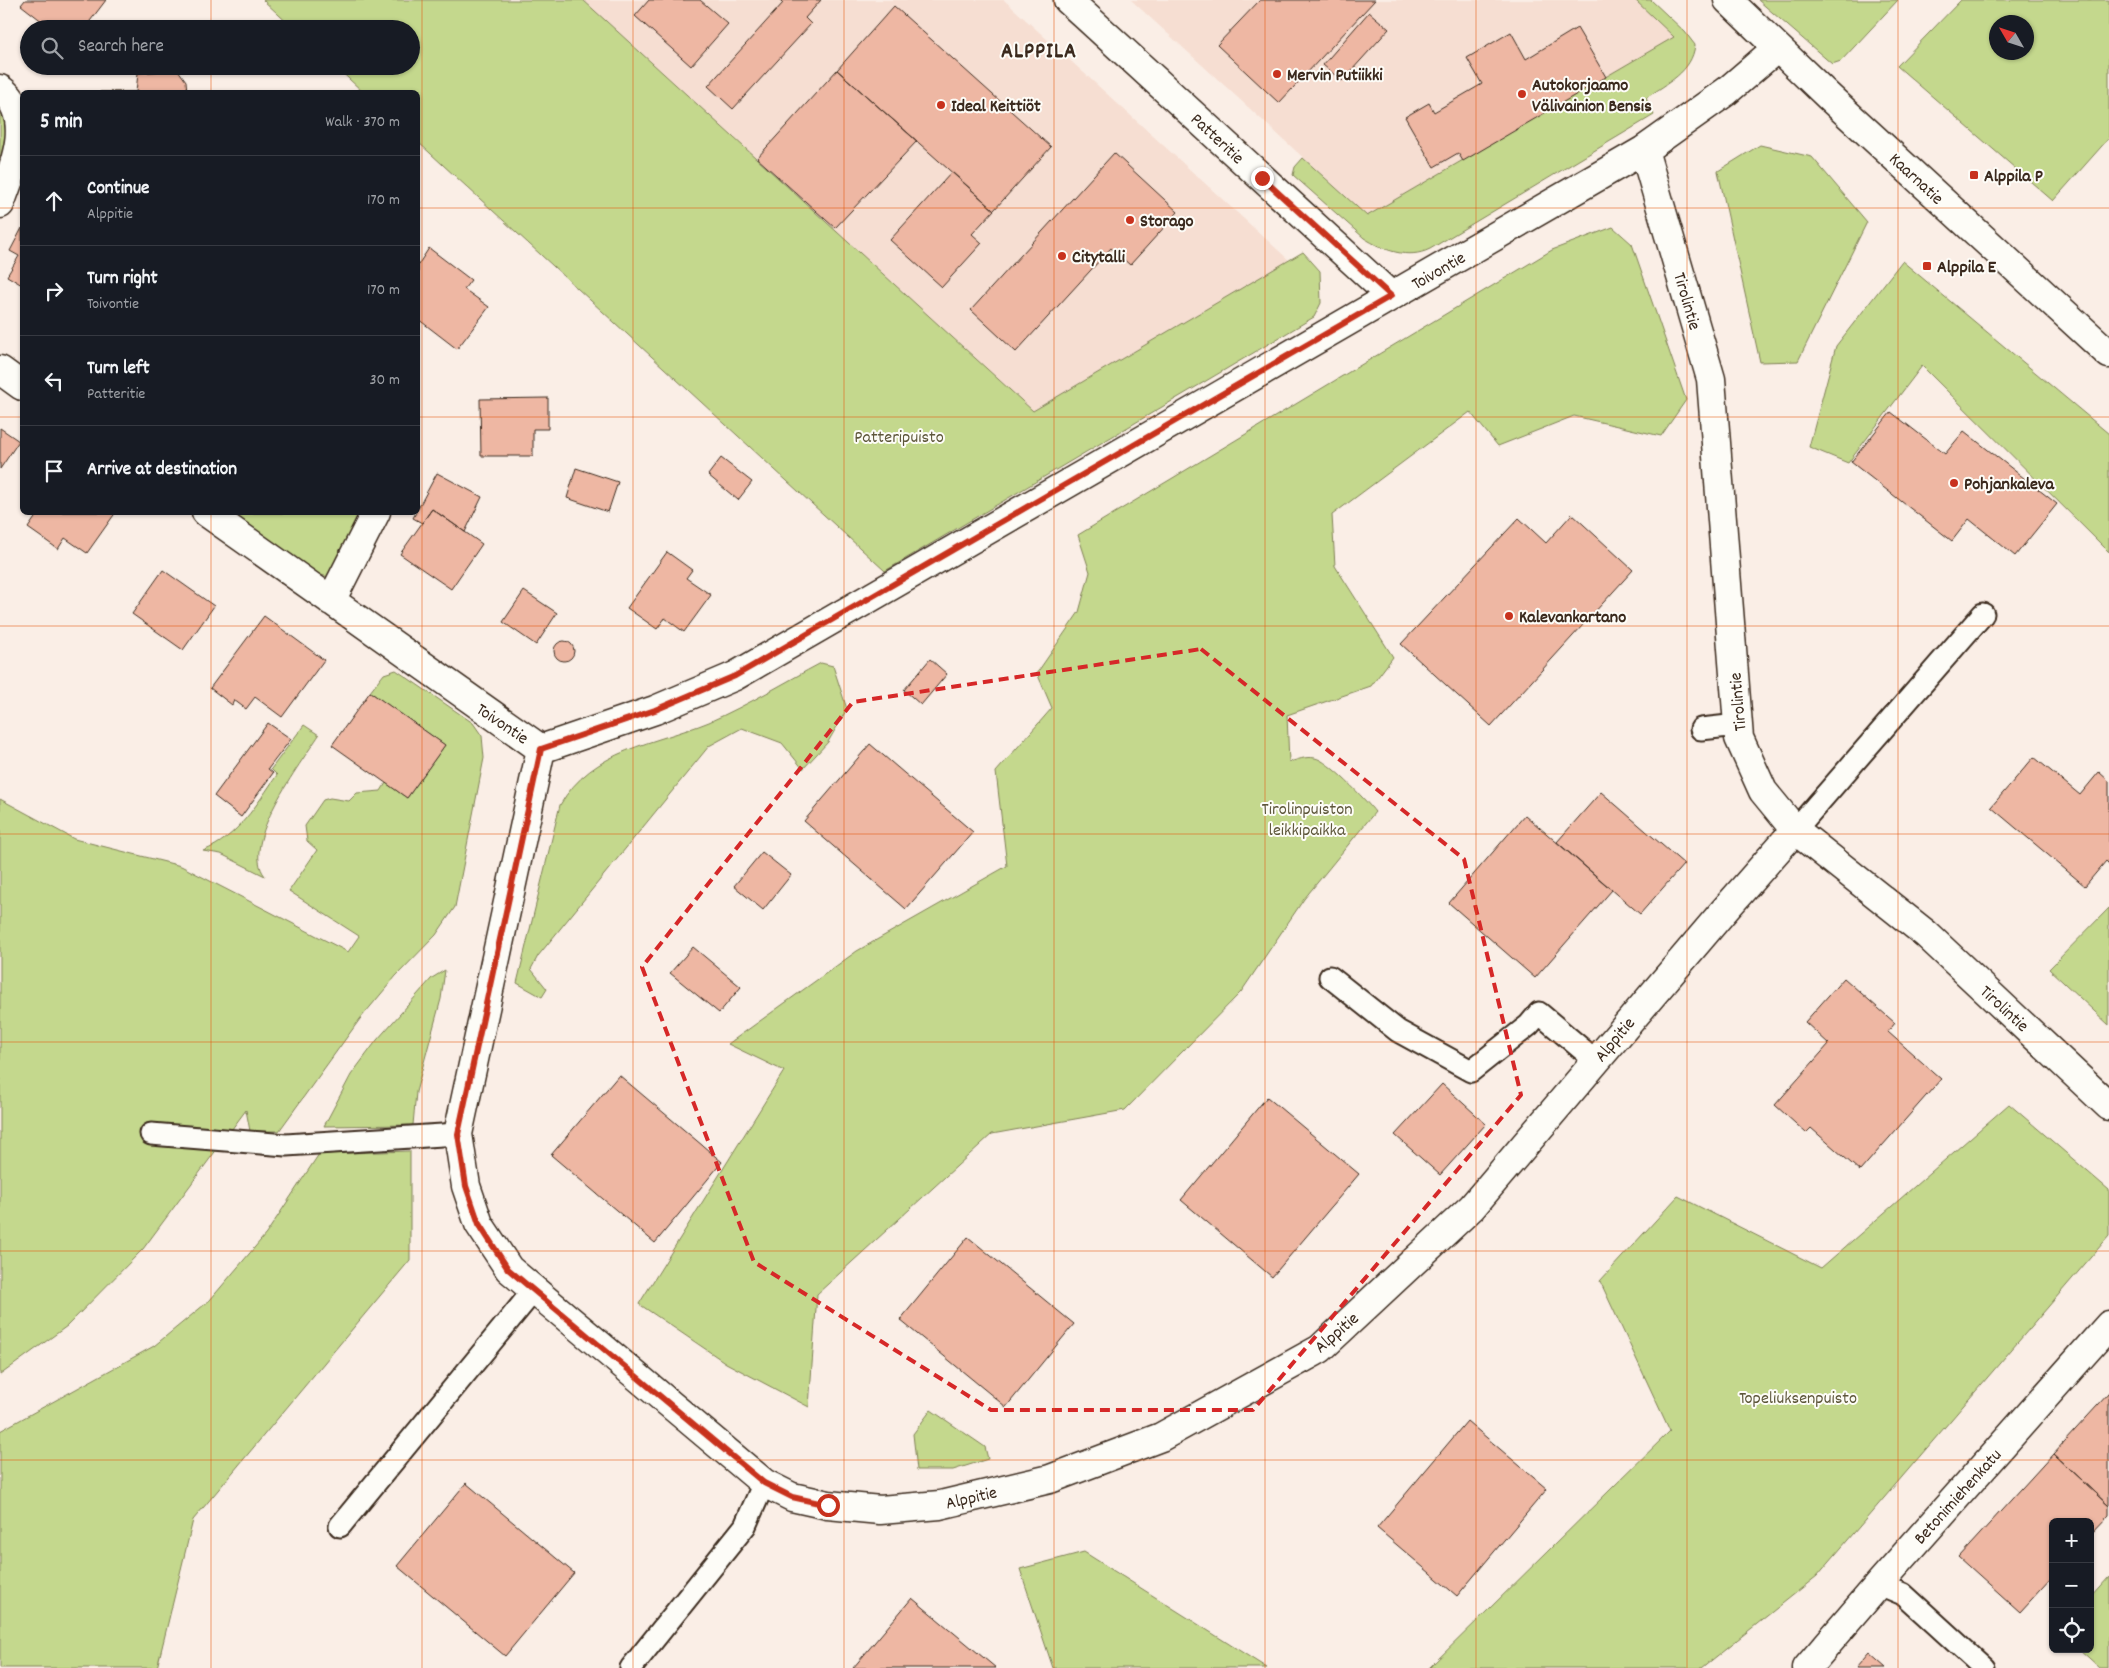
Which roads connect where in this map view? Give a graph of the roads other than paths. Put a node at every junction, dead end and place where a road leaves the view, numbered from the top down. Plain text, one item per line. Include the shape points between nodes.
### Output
1 (1068, 0) edge
2 (1728, 0) edge
3 (1777, 48) junction
4 (0, 89) edge
5 (1644, 150) junction
6 (0, 204) edge
7 (1391, 296) junction
8 (2109, 354) edge
9 (0, 370) edge
10 (20, 385) edge
11 (210, 515) edge
12 (374, 515) edge
13 (331, 601) junction
14 (1983, 614) dead end
15 (1738, 725) junction
16 (1701, 729) dead end
17 (541, 749) junction
18 (1795, 830) junction
19 (1330, 977) dead end
20 (1596, 1061) junction
21 (2109, 1106) edge
22 (151, 1134) dead end
23 (458, 1134) junction
24 (534, 1290) junction
25 (2109, 1325) edge
26 (764, 1483) junction
27 (340, 1526) dead end
28 (1879, 1584) junction
29 (631, 1668) edge
30 (1807, 1668) edge
31 (1984, 1668) edge

1 - 7 street, Patteritie
2 - 3 street, Kaarnatie
3 - 5 street, Toivontie via 1727,92
3 - 8 street, Kaarnatie
4 - 6 street via 10,100 20,126 18,154
5 - 7 street, Toivontie
5 - 15 street, Tirolintie via 1711,379
7 - 17 street, Toivontie via 735,676 655,710
9 - 10 street
11 - 13 street, Toivontie
12 - 13 street
13 - 17 street, Toivontie
14 - 18 lane
15 - 16 lane
15 - 18 street, Tirolintie via 1739,738 1763,791
17 - 23 street, Alppitie
18 - 20 street, Alppitie
18 - 21 street, Tirolintie via 1926,934
19 - 20 lane via 1398,1031 1471,1071 1529,1025 1539,1013
20 - 26 street, Alppitie via 1472,1207 1320,1349 1161,1437 1050,1478 940,1505 880,1510 828,1505 792,1497
22 - 23 lane via 286,1145
23 - 24 street, Alppitie via 466,1186 479,1224 508,1269
24 - 26 street, Alppitie
24 - 27 lane
25 - 28 street, Betonimiehenkatu
26 - 29 lane via 745,1526
28 - 30 street, Betonimiehenkatu
28 - 31 lane via 1903,1594

